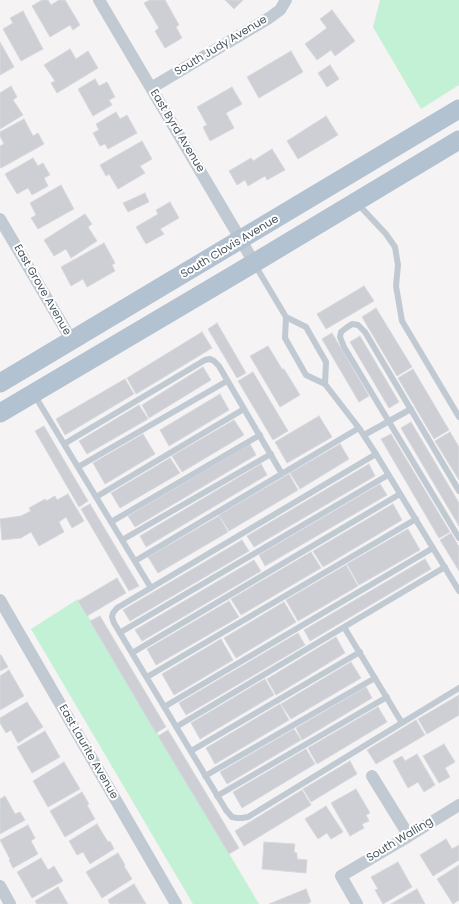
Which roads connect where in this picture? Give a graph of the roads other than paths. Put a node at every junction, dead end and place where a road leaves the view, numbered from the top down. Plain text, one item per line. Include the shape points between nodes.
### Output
1 (99, 0) edge
2 (286, 0) edge
3 (151, 88) junction
4 (459, 109) edge
5 (459, 140) edge
6 (356, 202) junction
7 (0, 219) edge
8 (241, 240) junction
9 (254, 264) junction
10 (286, 317) junction
11 (72, 341) junction
12 (227, 381) junction
13 (0, 383) edge
14 (325, 384) junction
15 (33, 394) junction
16 (0, 400) edge
17 (244, 409) junction
18 (411, 409) junction
19 (0, 413) edge
20 (459, 416) edge
21 (389, 421) junction
22 (359, 428) junction
23 (260, 435) junction
24 (364, 435) junction
25 (64, 444) junction
26 (271, 454) junction
27 (376, 454) junction
28 (78, 467) junction
29 (282, 474) junction
30 (388, 475) junction
31 (459, 491) edge
32 (400, 494) junction
33 (96, 497) junction
34 (416, 519) junction
35 (111, 522) junction
36 (459, 538) edge
37 (122, 540) junction
38 (432, 548) junction
39 (135, 561) junction
40 (444, 567) junction
41 (151, 588) junction
42 (459, 591) edge
43 (0, 600) edge
44 (344, 627) junction
45 (121, 632) junction
46 (360, 652) junction
47 (132, 653) junction
48 (147, 677) junction
49 (375, 678) junction
50 (459, 688) edge
51 (387, 697) junction
52 (164, 707) junction
53 (402, 722) junction
54 (176, 727) junction
55 (190, 751) junction
56 (205, 776) junction
57 (372, 776) dead end
58 (217, 796) junction
59 (459, 805) edge
60 (409, 836) junction
61 (0, 886) edge
62 (10, 904) edge
63 (176, 904) edge
64 (357, 904) edge

1 - 3 street, East Byrd Avenue
2 - 3 street, South Judy Avenue via 280,10 269,18
3 - 8 street, East Byrd Avenue
4 - 8 main road, South Clovis Avenue
5 - 6 main road
6 - 9 main road
6 - 20 lane via 395,247 398,265 396,286 402,321
7 - 11 street, East Grove Avenue
8 - 9 street, East Byrd Avenue
8 - 11 main road, South Clovis Avenue
9 - 10 lane
9 - 15 main road
10 - 14 lane via 285,338 306,375
10 - 14 lane via 306,327 326,362
11 - 13 main road, South Clovis Avenue
11 - 16 main road via 74,349 67,359
12 - 17 lane
12 - 25 lane via 214,361 205,360
12 - 28 lane
14 - 22 lane
15 - 19 main road
15 - 25 lane
17 - 23 lane
17 - 33 lane
18 - 21 lane
18 - 21 lane via 365,332 358,325 352,324 341,332 340,337
18 - 31 lane
21 - 24 lane
21 - 36 lane
22 - 24 lane
22 - 29 lane
23 - 26 lane
23 - 35 lane
24 - 27 lane
25 - 28 lane
26 - 29 lane
26 - 37 lane
27 - 30 lane
27 - 41 lane
28 - 33 lane
29 - 39 lane
30 - 32 lane
30 - 45 lane
32 - 34 lane
32 - 47 lane
33 - 35 lane
34 - 38 lane
34 - 48 lane
35 - 37 lane
37 - 39 lane
38 - 40 lane
38 - 52 lane
39 - 41 lane
40 - 42 lane
40 - 44 lane
41 - 45 lane via 113,613 114,622
43 - 63 street, East Laurite Avenue
44 - 46 lane
44 - 54 lane
45 - 47 lane
46 - 49 lane
46 - 55 lane
47 - 48 lane
48 - 52 lane
49 - 51 lane
49 - 56 lane
50 - 53 lane
51 - 53 lane
51 - 58 lane
52 - 54 lane
53 - 58 lane via 248,817 232,817
54 - 55 lane
55 - 56 lane
56 - 58 lane
57 - 60 street
59 - 60 street, South Walling
60 - 64 street, South Walling via 341,876
61 - 62 street

